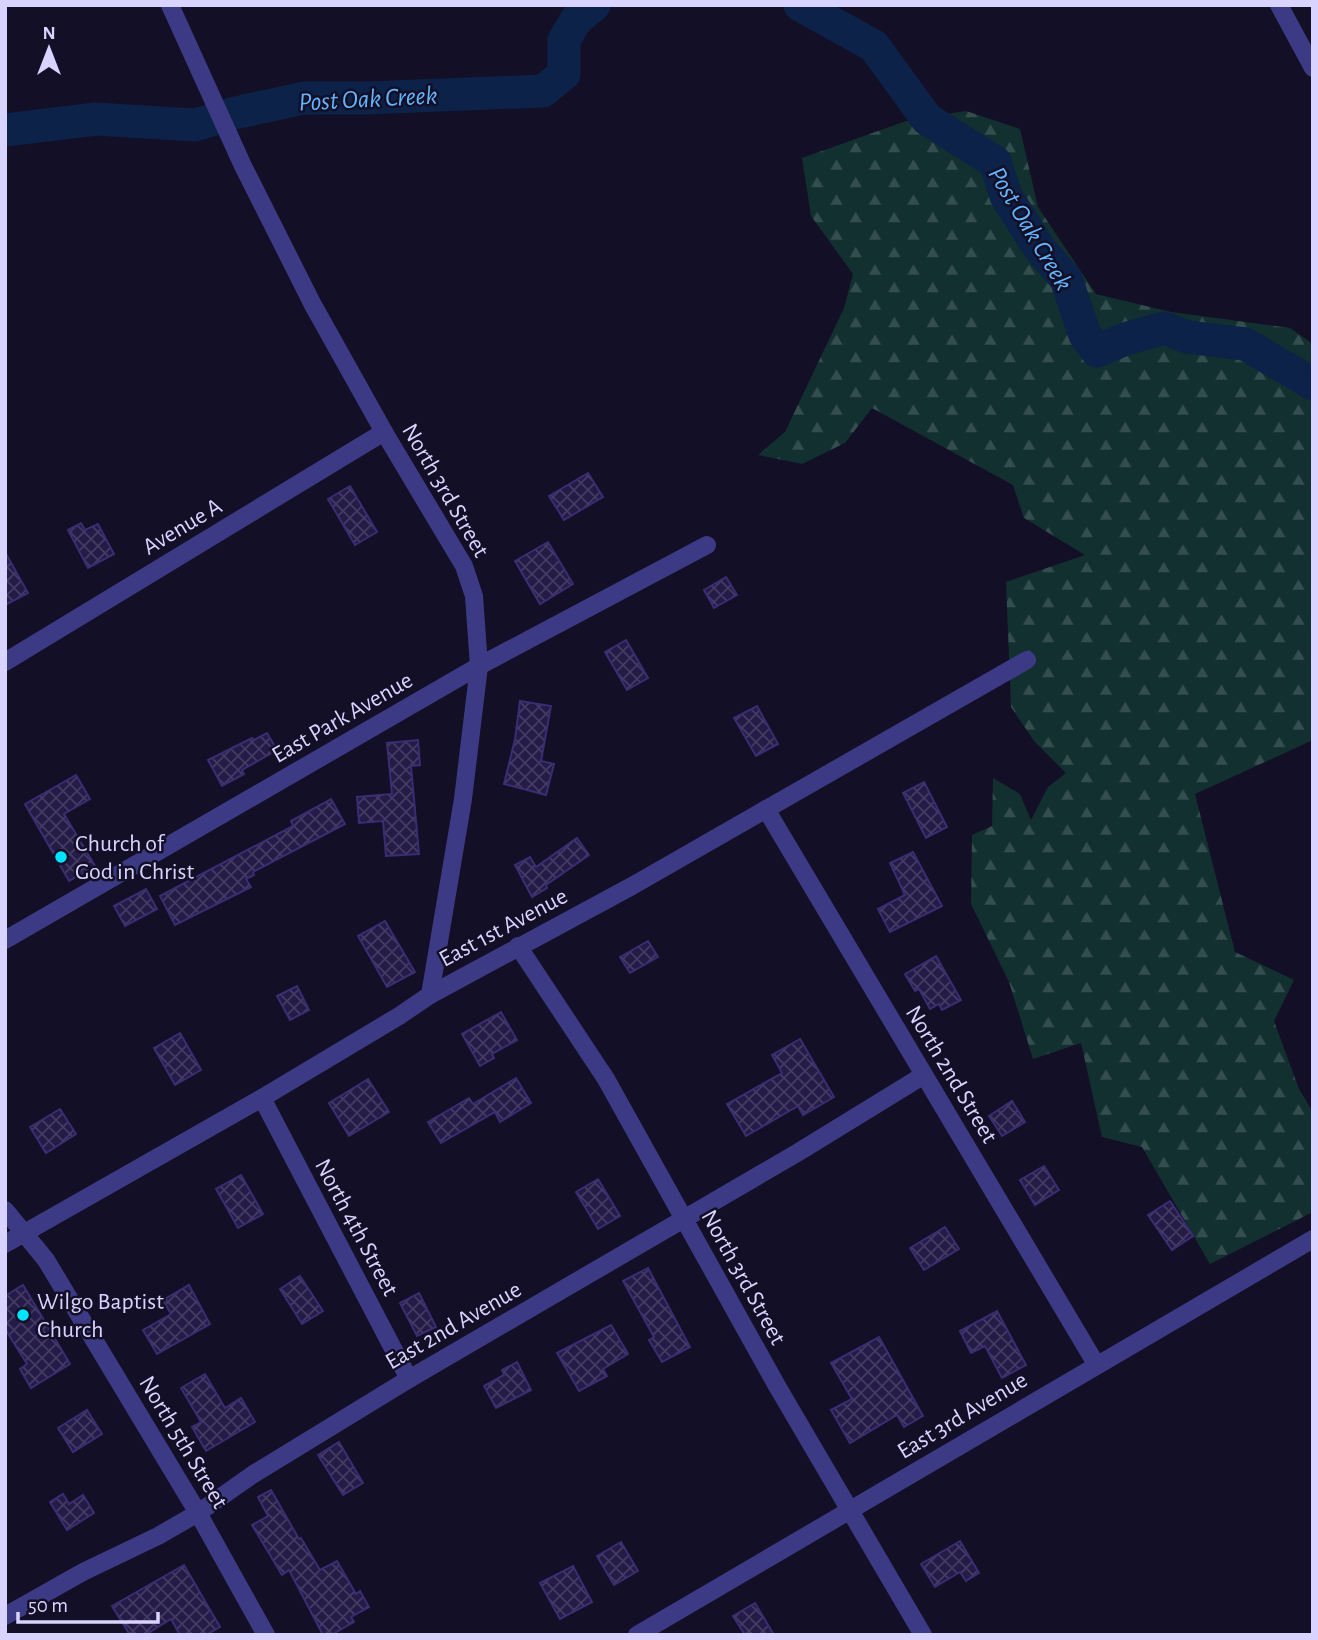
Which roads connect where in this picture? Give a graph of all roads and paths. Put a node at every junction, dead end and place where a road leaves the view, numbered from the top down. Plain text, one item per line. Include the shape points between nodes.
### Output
1 (170, 5) edge
2 (1279, 5) edge
3 (1313, 68) edge
4 (384, 432) junction
5 (707, 545) dead end
6 (1027, 660) dead end
7 (5, 662) edge
8 (479, 666) junction
9 (766, 808) junction
10 (5, 940) edge
11 (518, 946) junction
12 (430, 995) junction
13 (924, 1075) junction
14 (262, 1098) junction
15 (5, 1210) edge
16 (684, 1219) junction
17 (24, 1233) junction
18 (1313, 1238) edge
19 (5, 1244) edge
20 (1096, 1364) junction
21 (409, 1379) junction
22 (850, 1510) junction
23 (198, 1513) junction
24 (5, 1616) edge
25 (266, 1635) edge
26 (637, 1635) edge
27 (923, 1635) edge

1 - 4 street, North 3rd Street via 243,166
2 - 3 street
4 - 7 street, Avenue A
4 - 8 street, North 3rd Street via 464,566 474,596
5 - 8 street, East Park Avenue
6 - 9 street, East 1st Avenue
8 - 10 street, East Park Avenue
8 - 12 street, North 3rd Street via 463,799
9 - 11 street, East 1st Avenue
9 - 13 street, North 2nd Street
11 - 12 street, East 1st Avenue
11 - 16 street, North 3rd Street via 606,1079
12 - 14 street, East 1st Avenue
13 - 16 street, East 2nd Avenue
13 - 20 street, North 2nd Street
14 - 17 street, East 1st Avenue
14 - 21 street, North 4th Street
15 - 17 street, North 5th Street
16 - 21 street, East 2nd Avenue
16 - 22 street, North 3rd Street
17 - 19 street, East 1st Avenue
17 - 23 street, North 5th Street via 46,1260
18 - 20 street, East 3rd Avenue
20 - 22 street, East 3rd Avenue
21 - 23 street, East 2nd Avenue
22 - 26 street, East 3rd Avenue
22 - 27 street, North 3rd Street
23 - 24 street, East 2nd Avenue
23 - 25 street, North 5th Street

